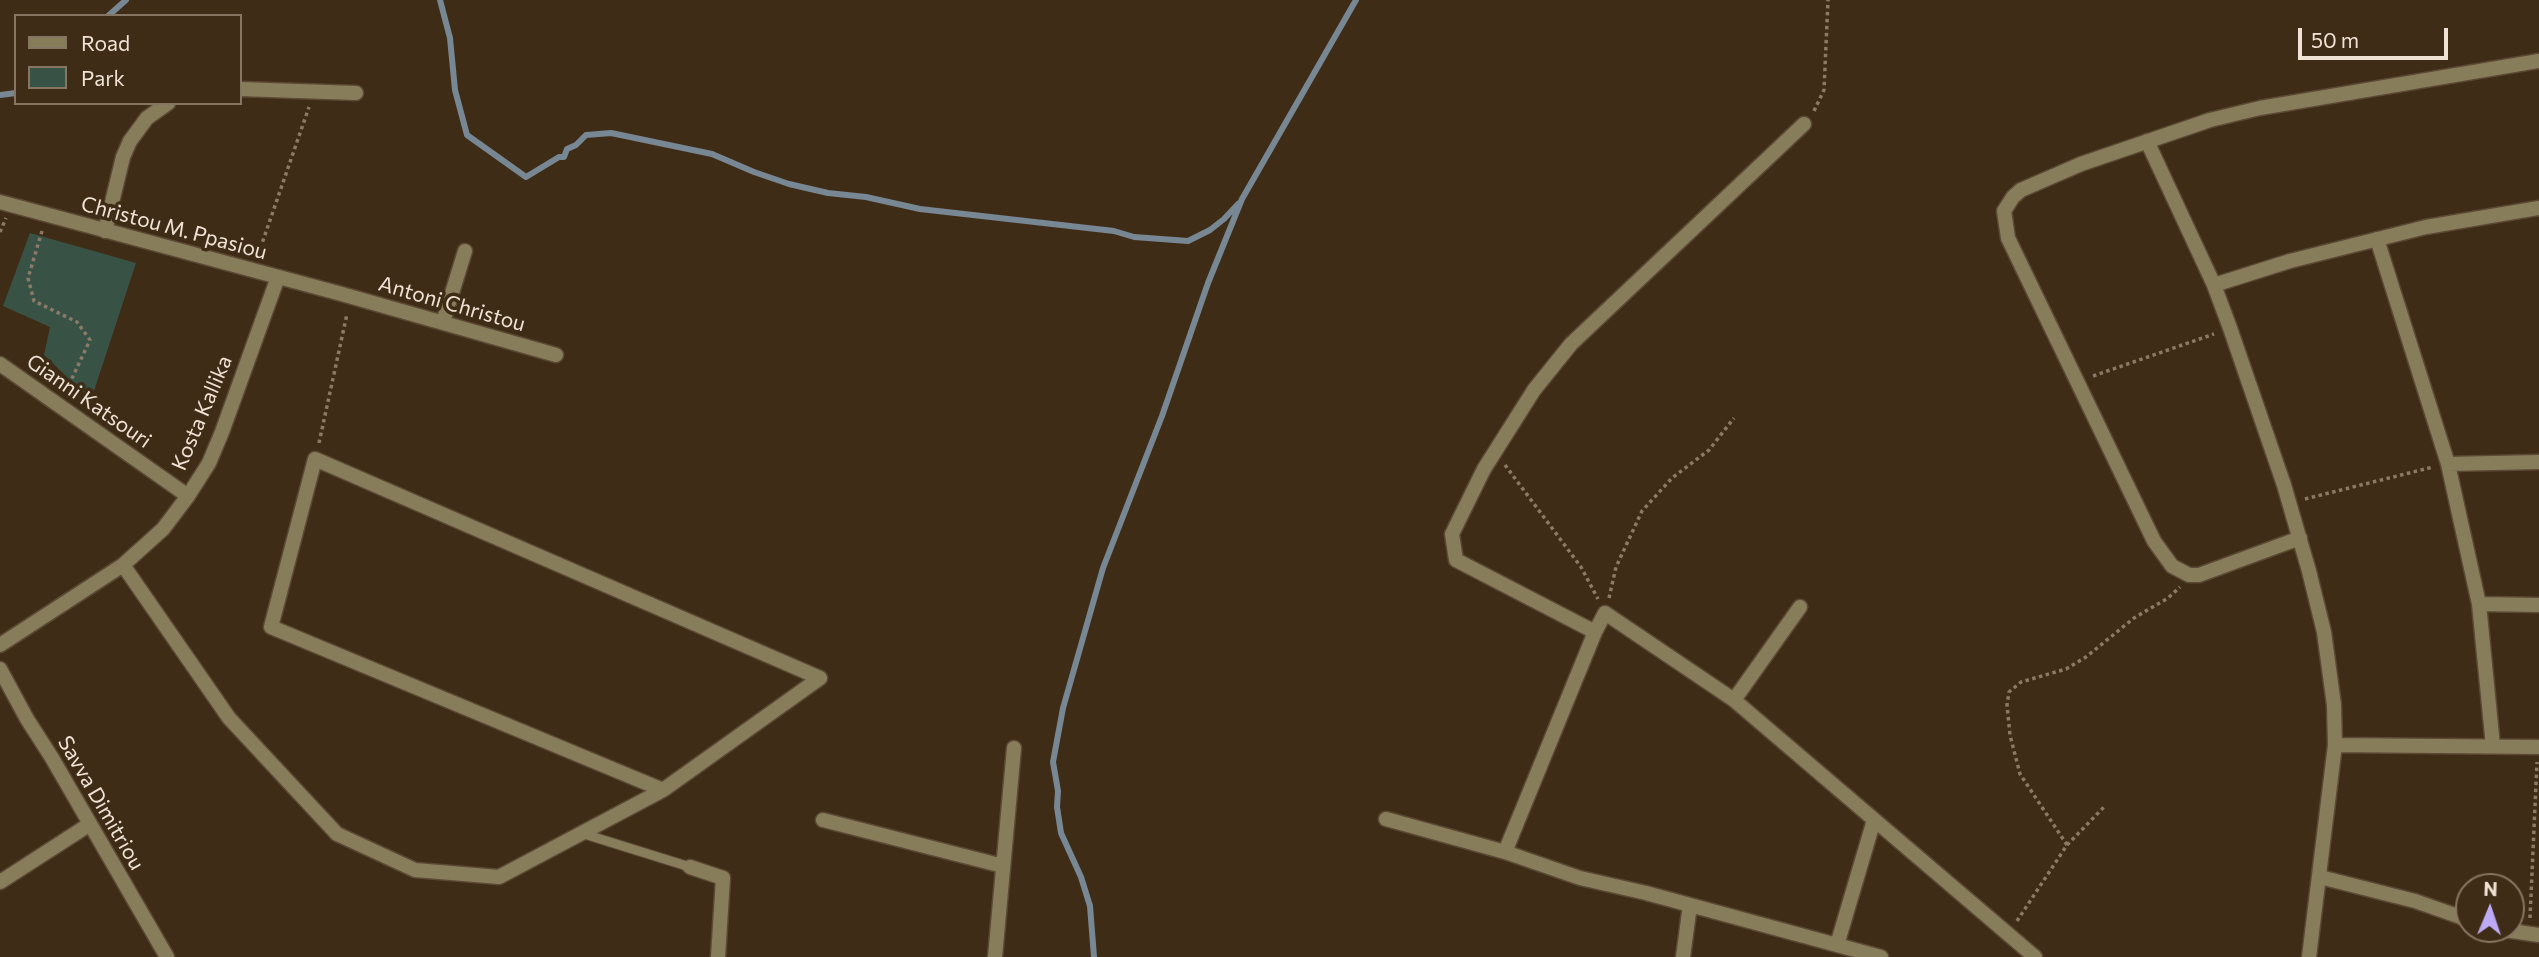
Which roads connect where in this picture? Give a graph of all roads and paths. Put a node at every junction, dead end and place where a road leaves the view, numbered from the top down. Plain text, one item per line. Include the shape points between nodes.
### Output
1 (1828, 0) edge
2 (2539, 61) edge
3 (242, 89) edge
4 (314, 91) junction
5 (356, 93) dead end
6 (165, 105) edge
7 (1804, 124) joint
8 (2147, 141) junction
9 (0, 202) edge
10 (2539, 208) edge
11 (46, 215) junction
12 (104, 231) junction
13 (2376, 239) junction
14 (465, 251) dead end
15 (253, 270) junction
16 (278, 277) junction
17 (2214, 285) junction
18 (345, 295) junction
19 (443, 322) junction
20 (2230, 328) junction
21 (556, 355) dead end
22 (0, 364) edge
23 (2077, 382) junction
24 (60, 406) junction
25 (1734, 418) dead end
26 (1495, 451) junction
27 (315, 459) junction
28 (2539, 463) edge
29 (2448, 464) junction
30 (188, 496) junction
31 (2289, 503) junction
32 (2300, 538) junction
33 (123, 565) junction
34 (2189, 575) junction
35 (2479, 604) junction
36 (2539, 605) edge
37 (1800, 607) dead end
38 (1605, 614) junction
39 (1595, 632) junction
40 (0, 645) edge
41 (0, 669) edge
42 (1734, 700) junction
43 (2335, 745) junction
44 (2493, 746) junction
45 (2538, 747) edge
46 (1014, 748) dead end
47 (663, 790) junction
48 (2104, 807) dead end
49 (1386, 819) dead end
50 (823, 820) dead end
51 (1874, 820) junction
52 (90, 824) junction
53 (581, 833) junction
54 (2067, 845) junction
55 (1505, 852) junction
56 (1003, 866) junction
57 (690, 867) joint
58 (2320, 877) junction
59 (0, 882) edge
60 (1690, 905) junction
61 (2455, 915) edge
62 (2008, 934) junction
63 (2534, 935) edge
64 (1837, 945) junction
65 (167, 957) edge
66 (718, 957) edge
67 (995, 957) edge
68 (1683, 957) edge
69 (1881, 957) edge
70 (2035, 957) edge
71 (2309, 957) edge

1 - 7 path via 1824,90
2 - 8 street via 2260,108
3 - 4 street
4 - 5 street
4 - 15 path
6 - 12 street via 147,118 130,141
7 - 26 street via 1571,344 1534,390
8 - 17 street
8 - 23 street via 2021,190 2004,211 2008,237
9 - 11 street, Christou M. Ppasiou
10 - 13 street
11 - 12 street, Christou M. Ppasiou
11 - 24 path via 28,278 34,300 77,322 90,340
12 - 15 street, Christou M. Ppasiou
13 - 17 street
13 - 29 street
14 - 19 street
15 - 16 street, Christou M. Ppasiou
16 - 18 street, Christou M. Ppasiou
16 - 30 street, Kosta Kallika via 222,432
17 - 20 street
18 - 19 street, Antoni Christou
18 - 27 path
19 - 21 street, Antoni Christou
20 - 23 path
20 - 31 street
22 - 24 street, Gianni Katsouri
23 - 34 street via 2154,541 2172,566
24 - 30 street, Gianni Katsouri
25 - 38 path via 1709,450 1672,478 1642,511 1616,567
26 - 38 path via 1581,567
26 - 39 street via 1452,534 1455,560
27 - 47 street via 271,627
27 - 47 street via 820,678
28 - 29 street
29 - 31 path
29 - 35 street
30 - 33 street, Kosta Kallika via 163,529
31 - 32 street
32 - 34 street
32 - 43 street via 2324,632
33 - 40 street, Kosta Kallika
33 - 53 street via 229,718 337,834 415,870 499,877
34 - 54 path via 2168,598 2134,618 2086,657 2066,669 2021,682 2009,692 2010,735 2021,775
35 - 36 street
35 - 44 street
37 - 42 street
38 - 39 street
38 - 42 street
39 - 55 street
41 - 52 street, Savva Dimitriou
42 - 51 street
43 - 44 street
43 - 58 street
44 - 45 street
45 - 63 path
46 - 56 street
47 - 53 street
48 - 54 path
49 - 55 street
50 - 56 street
51 - 62 street
51 - 64 street
52 - 59 street
52 - 65 street, Savva Dimitriou
53 - 57 lane
54 - 62 path
55 - 60 street via 1580,878
56 - 67 street
57 - 66 street via 723,878
58 - 61 street
58 - 71 street
60 - 64 street
60 - 68 street
62 - 70 street
64 - 69 street

